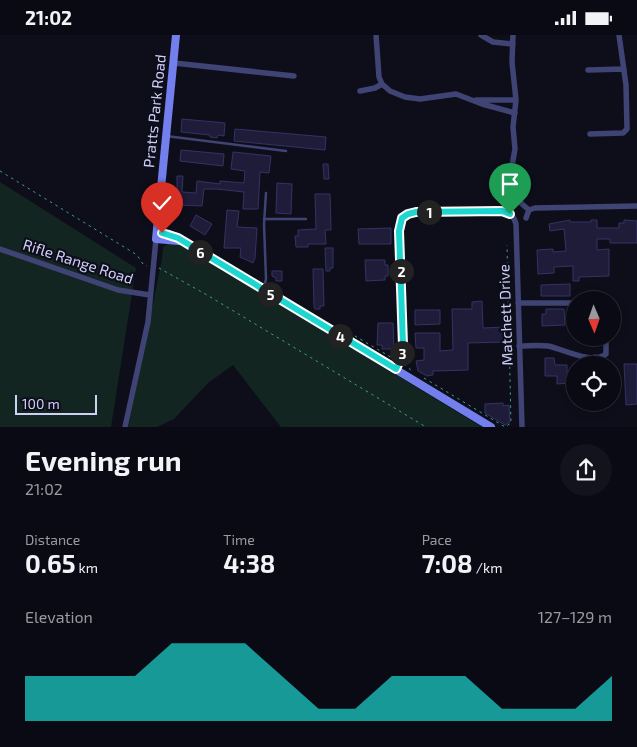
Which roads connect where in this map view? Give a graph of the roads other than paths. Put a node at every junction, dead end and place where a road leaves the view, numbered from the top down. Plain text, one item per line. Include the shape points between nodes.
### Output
1 (176, 35) edge
2 (376, 35) edge
3 (480, 35) edge
4 (513, 35) edge
5 (619, 35) edge
6 (513, 44) junction
7 (174, 63) junction
8 (624, 69) junction
9 (588, 70) dead end
10 (294, 76) dead end
11 (382, 84) junction
12 (360, 91) dead end
13 (474, 100) junction
14 (516, 101) junction
15 (515, 113) junction
16 (590, 134) dead end
17 (166, 136) junction
18 (286, 151) dead end
19 (266, 193) dead end
20 (637, 206) edge
21 (529, 210) junction
22 (526, 218) dead end
23 (264, 219) junction
24 (306, 219) dead end
25 (156, 236) junction
26 (0, 249) edge
27 (263, 290) junction
28 (150, 295) junction
29 (518, 303) junction
30 (566, 303) edge
31 (519, 346) junction
32 (586, 356) edge
33 (398, 366) junction
34 (125, 427) edge
35 (490, 427) edge
36 (522, 427) edge

1 - 7 street, Pratts Park Road
2 - 11 street via 377,69
3 - 6 street via 493,42
4 - 6 street
5 - 8 street
6 - 14 street
7 - 10 street
7 - 17 street, Pratts Park Road
8 - 9 street
8 - 16 street via 627,129 623,133
11 - 12 street
11 - 13 street via 395,94 410,98 456,94
13 - 14 street
13 - 15 street
14 - 15 street
15 - 21 street via 512,173 519,199
17 - 18 lane
17 - 25 street, Pratts Park Road
19 - 23 lane
20 - 21 street
21 - 22 street
23 - 24 lane
23 - 27 lane via 266,279
25 - 27 street via 185,243
25 - 28 street, Pratts Park Road
26 - 28 street, Rifle Range Road via 118,290
27 - 33 street
28 - 34 street, Pratts Park Road via 148,322
29 - 30 street
29 - 31 street, Matchett Drive
29 - 33 street, Matchett Drive via 516,224 510,214 502,211 416,212 404,215 400,227 403,344
31 - 32 street via 545,346
31 - 36 street, Matchett Drive
33 - 35 street

